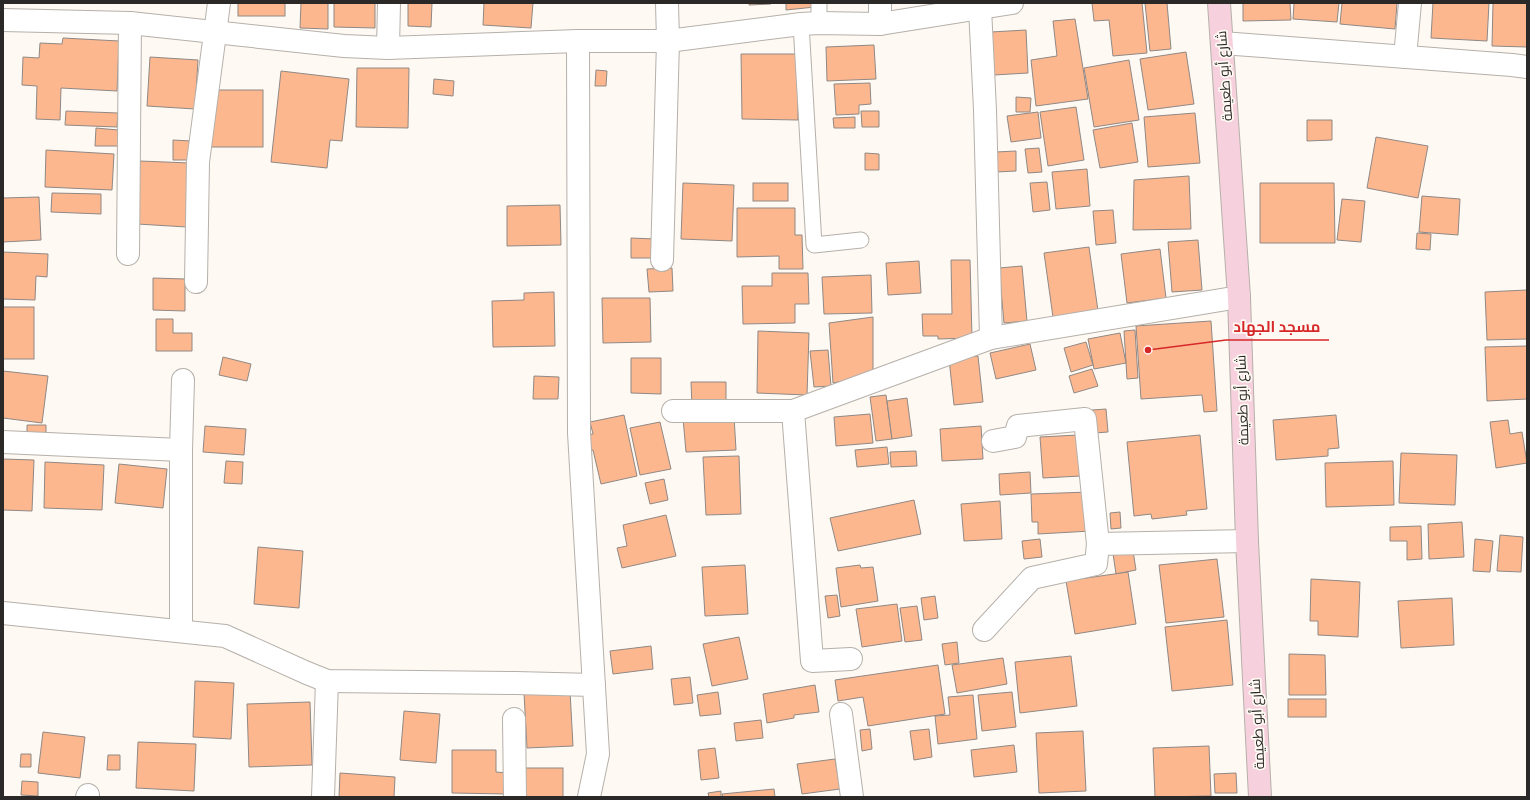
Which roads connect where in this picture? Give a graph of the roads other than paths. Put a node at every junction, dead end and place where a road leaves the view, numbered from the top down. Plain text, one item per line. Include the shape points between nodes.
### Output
1 (220, 3) edge
2 (389, 3) edge
3 (667, 3) edge
4 (1012, 3) edge
5 (1219, 3) edge
6 (1410, 3) edge
7 (980, 8) junction
8 (880, 13) edge
9 (813, 17) edge
10 (3, 20) edge
11 (130, 23) junction
12 (216, 31) junction
13 (668, 41) junction
14 (578, 42) junction
15 (1222, 43) junction
16 (388, 48) junction
17 (1405, 57) junction
18 (1527, 68) edge
19 (861, 240) dead end
20 (128, 254) dead end
21 (662, 260) dead end
22 (196, 282) dead end
23 (1239, 297) junction
24 (991, 338) junction
25 (183, 380) dead end
26 (673, 411) dead end
27 (793, 411) junction
28 (994, 441) dead end
29 (3, 442) edge
30 (181, 450) junction
31 (1247, 541) junction
32 (1098, 544) junction
33 (3, 612) edge
34 (984, 630) dead end
35 (181, 631) junction
36 (851, 659) dead end
37 (327, 681) junction
38 (594, 685) junction
39 (841, 714) dead end
40 (514, 719) dead end
41 (324, 797) edge
42 (515, 797) edge
43 (589, 797) edge
44 (852, 797) edge
45 (1260, 797) edge

1 - 12 street
2 - 16 street
3 - 13 street
4 - 7 street
5 - 15 street, شارع أبو طعيمة
6 - 17 street
7 - 8 street
7 - 24 street
8 - 9 street
9 - 13 street
9 - 19 lane via 814,245
10 - 11 street
11 - 12 street
11 - 20 street
12 - 16 street via 344,46
12 - 22 street via 198,162
13 - 14 street
13 - 21 street
14 - 16 street
14 - 38 street via 578,433
15 - 17 street
15 - 23 street, شارع أبو طعيمة
17 - 18 street
23 - 24 street
23 - 31 street, شارع أبو طعيمة
24 - 27 street
25 - 30 street
26 - 27 street
27 - 36 street via 812,661
28 - 32 street via 1015,437 1018,426 1085,419
29 - 30 street
30 - 35 street
31 - 32 street
31 - 45 street, شارع أبو طعيمة
32 - 34 street via 1096,564 1032,578
33 - 35 street
35 - 37 street via 225,636
37 - 38 street
37 - 41 street
38 - 43 street via 598,754
39 - 44 street
40 - 42 street

